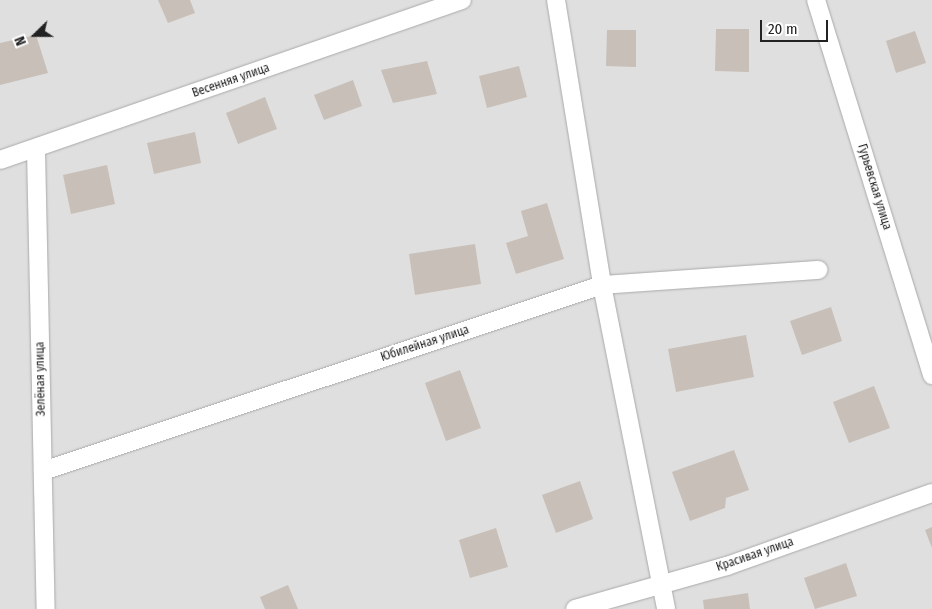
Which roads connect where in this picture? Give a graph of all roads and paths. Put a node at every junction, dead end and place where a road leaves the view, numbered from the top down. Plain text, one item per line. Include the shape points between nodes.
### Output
1 (462, 0) edge
2 (556, 0) edge
3 (816, 0) edge
4 (36, 150) junction
5 (0, 160) edge
6 (818, 270) dead end
7 (602, 286) junction
8 (932, 375) edge
9 (43, 472) junction
10 (932, 493) edge
11 (660, 585) junction
12 (46, 609) edge
13 (575, 609) edge
14 (666, 609) edge

1 - 4 street, Весенняя улица
2 - 7 street
3 - 8 street, Гурьевская улица
4 - 5 street, Весенняя улица
4 - 9 street, Зелёная улица
6 - 7 street, Юбилейная улица
7 - 9 street, Юбилейная улица
7 - 11 street
9 - 12 street, Зелёная улица
10 - 11 street, Красивая улица via 727,566
11 - 13 street, Красивая улица
11 - 14 street

